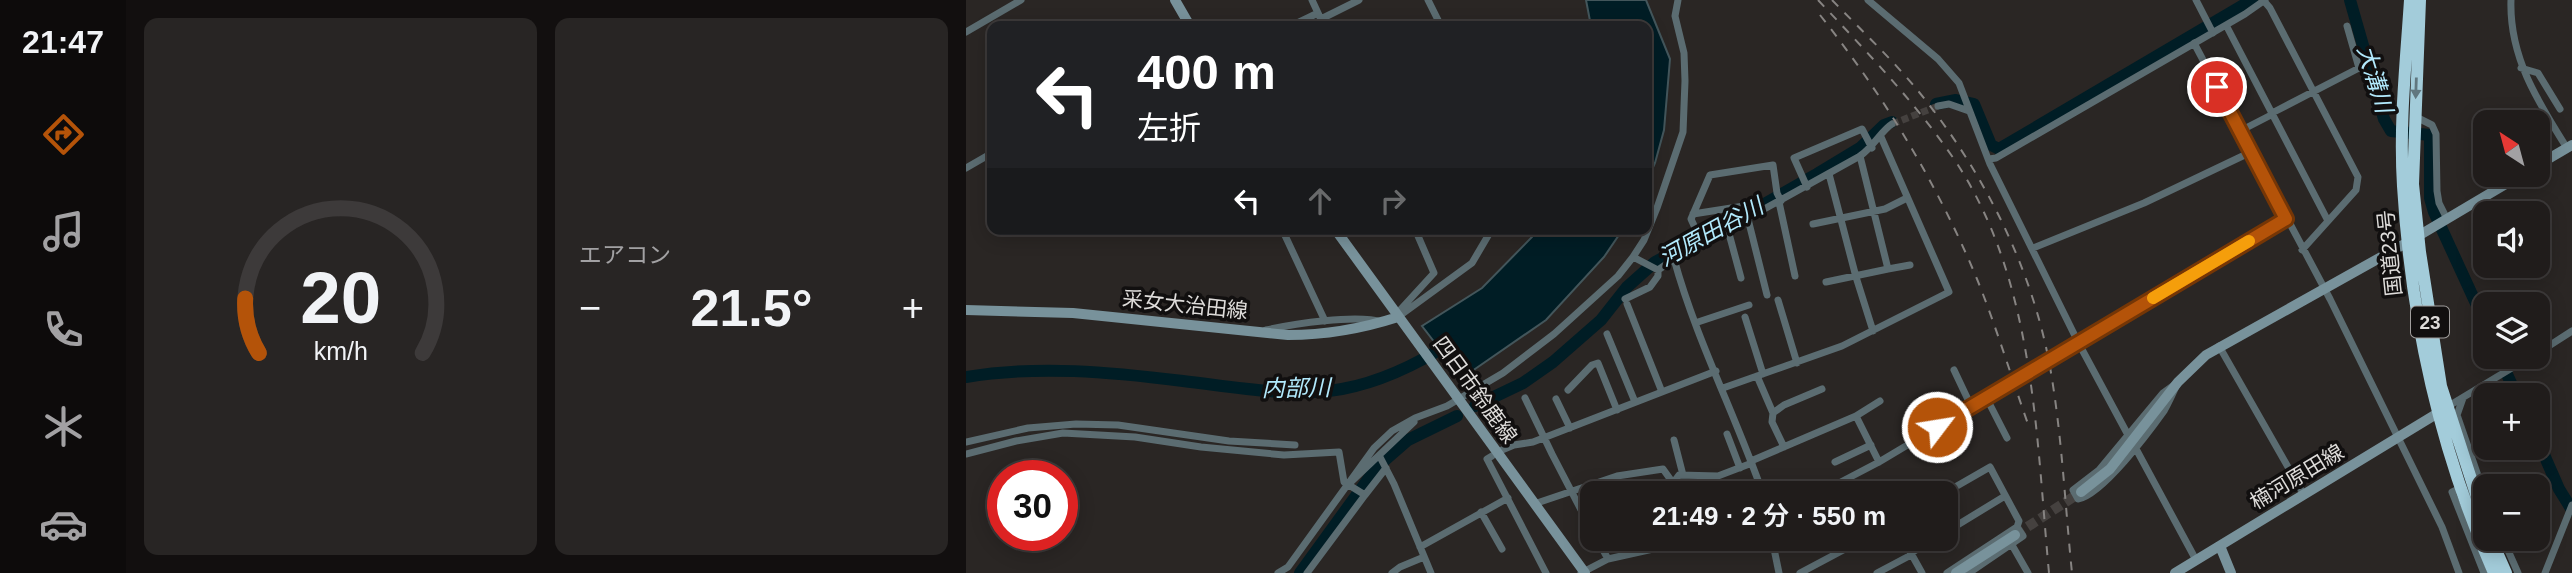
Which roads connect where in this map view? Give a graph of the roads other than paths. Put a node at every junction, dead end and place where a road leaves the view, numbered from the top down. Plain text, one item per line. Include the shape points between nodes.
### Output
1 (1021, 0) edge
2 (1175, 0) edge
3 (1312, 0) edge
4 (1359, 0) edge
5 (1428, 0) edge
6 (1678, 0) edge
7 (1868, 0) edge
8 (2196, 0) edge
9 (2410, 0) edge
10 (2420, 0) edge
11 (2511, 0) edge
12 (2264, 1) edge
13 (1321, 19) edge
14 (1187, 21) edge
15 (1438, 21) edge
16 (2226, 25) junction
17 (2347, 26) dead end
18 (2210, 28) junction
19 (966, 32) edge
20 (2194, 43) junction
21 (2521, 68) junction
22 (2314, 92) junction
23 (1967, 105) junction
24 (1938, 106) tunnel mouth
25 (2560, 109) dead end
26 (2272, 114) junction
27 (1892, 124) tunnel mouth
28 (2410, 130) junction
29 (2240, 131) junction
30 (1881, 137) junction
31 (1869, 144) junction
32 (2569, 147) edge
33 (2251, 152) junction
34 (987, 156) edge
35 (1860, 156) junction
36 (1989, 159) junction
37 (2550, 159) edge
38 (966, 168) edge
39 (1829, 174) junction
40 (1805, 183) junction
41 (2501, 187) edge
42 (1779, 198) junction
43 (1907, 198) junction
44 (1744, 205) dead end
45 (1874, 212) junction
46 (1693, 214) junction
47 (1652, 219) edge
48 (1748, 219) junction
49 (1840, 219) junction
50 (2286, 219) junction
51 (2446, 220) junction
52 (2328, 221) junction
53 (1813, 224) dead end
54 (1728, 230) junction
55 (1285, 235) edge
56 (1339, 235) edge
57 (1418, 235) edge
58 (1488, 235) edge
59 (1645, 235) edge
60 (2413, 239) junction
61 (1701, 242) junction
62 (2033, 248) junction
63 (2302, 250) junction
64 (1633, 257) junction
65 (1674, 259) junction
66 (1910, 265) dead end
67 (1652, 267) junction
68 (1888, 270) junction
69 (1795, 276) dead end
70 (1856, 277) junction
71 (1741, 278) dead end
72 (1826, 282) dead end
73 (2324, 288) junction
74 (1767, 295) dead end
75 (1778, 300) dead end
76 (1749, 306) dead end
77 (966, 310) edge
78 (1398, 317) junction
79 (1745, 317) dead end
80 (1325, 321) junction
81 (1382, 322) junction
82 (1695, 323) junction
83 (1874, 331) junction
84 (2572, 331) edge
85 (1258, 332) junction
86 (1607, 334) dead end
87 (2078, 342) junction
88 (2550, 345) edge
89 (2219, 346) junction
90 (1797, 363) junction
91 (2512, 369) edge
92 (1954, 370) dead end
93 (1716, 371) junction
94 (1760, 375) junction
95 (2178, 382) junction
96 (1723, 388) junction
97 (1822, 389) dead end
98 (1568, 390) dead end
99 (1662, 392) junction
100 (1458, 397) junction
101 (1986, 397) junction
102 (1525, 398) dead end
103 (2463, 398) junction
104 (1556, 399) dead end
105 (1880, 401) dead end
106 (1635, 402) junction
107 (1971, 406) junction
108 (1616, 410) junction
109 (2443, 410) junction
110 (1773, 412) junction
111 (1856, 416) junction
112 (1415, 418) junction
113 (1570, 428) junction
114 (1727, 434) dead end
115 (2128, 435) junction
116 (2399, 437) junction
117 (1544, 438) junction
118 (2007, 438) dead end
119 (1674, 439) dead end
120 (966, 442) edge
121 (1295, 445) dead end
122 (1871, 445) junction
123 (1784, 447) junction
124 (2135, 447) junction
125 (1502, 450) dead end
126 (966, 454) edge
127 (1492, 456) dead end
128 (1383, 462) junction
129 (1752, 462) junction
130 (1835, 462) dead end
131 (1879, 462) junction
132 (1740, 468) junction
133 (2477, 474) edge
134 (1683, 475) junction
135 (1601, 481) edge
136 (1671, 481) edge
137 (1675, 481) edge
138 (1759, 481) edge
139 (1843, 481) edge
140 (1349, 483) junction
141 (1958, 485) edge
142 (1580, 487) edge
143 (2461, 488) junction
144 (1571, 490) junction
145 (2473, 490) edge
146 (1362, 492) junction
147 (2081, 492) tunnel mouth
148 (2304, 495) junction
149 (2005, 496) junction
150 (1508, 498) junction
151 (1534, 504) junction
152 (1580, 508) edge
153 (2570, 509) edge
154 (1481, 512) junction
155 (1958, 525) edge
156 (2014, 535) junction
157 (2220, 546) junction
158 (1420, 547) junction
159 (1502, 549) dead end
160 (1604, 551) edge
161 (1644, 551) edge
162 (1774, 551) edge
163 (1841, 551) edge
164 (1909, 551) edge
165 (1916, 551) edge
166 (2496, 551) edge
167 (2508, 551) edge
168 (1911, 554) junction
169 (1424, 557) junction
170 (1608, 559) junction
171 (2196, 560) junction
172 (1287, 570) edge
173 (1583, 572) edge
174 (1278, 573) edge
175 (1307, 573) edge
176 (1392, 573) edge
177 (1431, 573) edge
178 (1546, 573) edge
179 (1779, 573) edge
180 (1800, 573) edge
181 (1877, 573) edge
182 (1922, 573) edge
183 (1947, 573) edge
184 (1956, 573) edge
185 (1969, 573) edge
186 (2028, 573) edge
187 (2175, 573) edge
188 (2231, 573) edge
189 (2459, 573) edge
190 (2484, 573) edge
191 (2494, 573) edge
192 (2506, 573) edge
193 (2518, 573) edge
194 (2545, 573) edge

1 - 19 street
2 - 14 main road
3 - 13 street
4 - 13 street
5 - 15 street
6 - 47 street via 1675,16 1685,62 1686,109 1683,132
7 - 23 street via 1953,74
8 - 18 street
9 - 28 highway, 国道23号 / 23
10 -> 28 highway, 国道23号 / 23
11 - 21 street
12 - 16 street
12 - 22 street
16 - 18 street
16 - 26 street
17 - 22 street via 2359,68
18 - 20 street
20 - 29 street
20 - 36 street
21 - 25 street via 2538,73
21 - 32 street
22 - 26 street
22 - 52 street via 2359,184
23 - 24 street
23 - 36 street
26 - 29 street
26 - 52 street
27 - 30 street
28 - 51 street via 2432,125 2437,134 2437,191
28 - 60 highway, 国道23号 / 23 via 2403,184
29 - 33 street
30 - 31 street
30 - 43 street
31 - 35 street
31 - 40 street via 1862,129 1794,158
32 - 37 main road
33 - 50 street
33 - 62 street via 2144,203
34 - 38 street
35 - 39 street
35 - 45 street
36 - 62 street
39 - 40 street
39 - 49 street
40 - 42 street
41 - 51 main road
42 - 46 street via 1773,165 1710,175
42 - 48 street
42 - 69 street
43 - 45 street
43 - 83 street via 1949,292
44 - 46 street
45 - 49 street
45 - 68 street
46 - 61 street
48 - 54 street
48 - 74 street
49 - 53 street
49 - 70 street
50 - 63 street
50 - 87 street
51 - 60 main road
52 - 63 street
54 - 61 street
54 - 71 street
55 - 80 street
56 - 78 main road, 四日市鈴鹿線
57 - 78 street via 1434,273
58 - 78 street via 1472,263
59 - 64 street
60 - 73 main road
60 - 109 highway, 国道23号 / 23 via 2419,330
61 - 65 street
62 - 87 street
63 - 73 street
64 - 67 street
64 - 100 street via 1555,334 1503,373
65 - 67 street
65 - 82 street
66 - 68 street
67 - 99 street via 1658,276 1650,287 1626,302
68 - 70 street
70 - 72 street
70 - 83 street
73 - 89 main road
73 - 116 street
75 - 90 street
76 - 82 street
77 - 85 main road, 采女大治田線 via 1060,312
78 - 81 main road, 采女大治田線
78 - 100 main road, 四日市鈴鹿線
79 - 94 street
80 - 81 street
80 - 85 street
81 - 85 main road, 采女大治田線 via 1307,335
82 - 93 street
83 - 90 street
84 - 88 street
86 - 106 street
87 - 101 street
87 - 115 street
89 - 95 main road
89 - 148 street
90 - 94 street
91 - 103 street
92 - 107 street
93 - 96 street
93 - 99 street
94 - 96 street
94 - 110 street
95 - 115 street
95 - 124 street via 2164,410
95 - 147 main road via 2110,470
96 - 129 street
97 - 110 street
98 - 108 street via 1598,363
99 - 106 street
100 - 112 street
100 - 151 main road, 四日市鈴鹿線
101 - 107 street
101 - 118 street
102 - 117 street
103 - 109 street
103 - 133 street via 2457,415
104 - 113 street
105 - 111 street
106 - 108 street
107 - 131 street
108 - 113 street
109 - 116 main road, 楠河原田線
109 - 143 highway, 国道23号 / 23
109 - 145 highway, 国道23号 / 23
110 - 123 street via 1772,422
111 - 122 street
111 - 123 street
112 - 128 street
112 - 140 street via 1374,447
113 - 117 street
114 - 132 street
115 - 124 street via 2099,470 2073,490 2078,499 2097,488
116 - 148 main road, 楠河原田線
116 - 189 street
117 - 125 street
117 - 144 street
119 - 134 street
120 - 121 street via 1028,428 1076,424
122 - 130 street
122 - 131 street
123 - 129 street
124 - 171 street
126 - 140 street via 1063,433 1284,455 1339,452 1344,482
127 - 150 street via 1487,459
128 - 140 street
128 - 146 street
128 - 158 street
129 - 132 street
129 - 138 street
131 - 139 street
132 - 134 street via 1718,476
134 - 137 street
135 - 136 street via 1663,469
140 - 146 street
140 - 172 street
141 - 149 street via 1990,467
142 - 144 street
143 - 190 street via 2452,492
143 - 191 highway, 国道23号 / 23
144 - 151 street
144 - 152 street
146 - 175 street
148 - 157 main road, 楠河原田線
149 - 155 street
149 - 156 street via 2019,522
150 - 154 street
150 - 178 street
151 - 173 main road, 四日市鈴鹿線
153 - 194 street
154 - 158 street
154 - 159 street
156 - 183 street
156 - 184 main road
156 - 185 street
156 - 186 street
157 - 171 main road, 楠河原田線
157 - 188 main road
158 - 169 street
160 - 170 street
161 - 170 street
162 - 179 street
163 - 180 street
164 - 168 street
165 - 168 street
166 - 192 highway
167 - 193 street
168 - 181 street
168 - 182 street
169 - 176 street
169 - 177 street
170 - 173 street
171 - 187 main road, 楠河原田線
172 - 174 street

